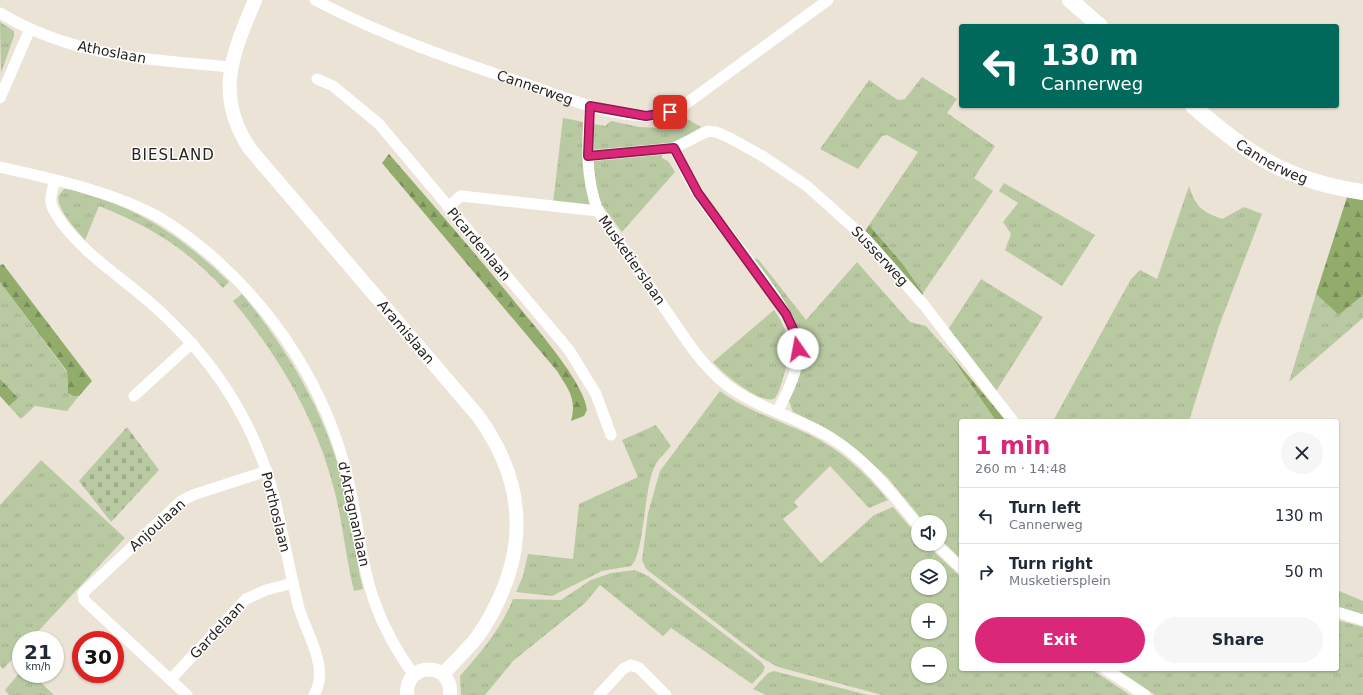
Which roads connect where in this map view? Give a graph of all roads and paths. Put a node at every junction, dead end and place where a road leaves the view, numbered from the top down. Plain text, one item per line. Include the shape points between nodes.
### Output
1 (255, 0) edge
2 (315, 0) edge
3 (828, 0) edge
4 (1070, 0) edge
5 (0, 13) edge
6 (1098, 24) edge
7 (30, 29) junction
8 (230, 67) junction
9 (317, 79) dead end
10 (0, 98) edge
11 (590, 106) junction
12 (1195, 108) edge
13 (674, 148) junction
14 (588, 156) junction
15 (0, 167) edge
16 (55, 180) junction
17 (1363, 192) edge
18 (448, 207) junction
19 (598, 211) junction
20 (192, 343) junction
21 (134, 396) dead end
22 (777, 412) junction
23 (1011, 419) edge
24 (611, 435) dead end
25 (267, 471) junction
26 (911, 517) edge
27 (943, 551) edge
28 (959, 566) edge
29 (293, 583) junction
30 (1339, 613) edge
31 (1363, 620) edge
32 (1109, 671) edge
33 (443, 674) junction
34 (414, 675) junction
35 (171, 680) junction
36 (187, 695) edge
37 (314, 695) edge
38 (407, 695) edge
39 (450, 695) edge
40 (599, 695) edge
41 (666, 695) edge
42 (1145, 695) edge

1 - 8 street, Aramislaan via 234,50
2 - 11 street, Cannerweg via 387,35
3 - 11 street, Cannerweg via 676,110 646,116
4 - 6 main road
5 - 7 street, Athoslaan
7 - 8 street, Athoslaan via 62,42 104,53
7 - 10 street
8 - 33 street, Aramislaan via 228,90 231,110 238,129 250,149 478,416 507,468 517,510 516,540 511,568 502,592 478,636
9 - 18 street, Picardenlaan via 333,86 379,124
11 - 14 street
12 - 17 main road, Cannerweg via 1252,153 1294,176 1321,185
13 - 14 street
13 - 22 street via 698,193 793,327 798,349 796,364
13 - 23 street, Susserweg via 704,132 712,131 742,144 790,175 852,226 893,268
14 - 19 street via 591,188
15 - 16 street, d'Artagnanlaan
16 - 20 street, Porthoslaan via 52,207 68,231 96,260 160,311
16 - 34 street, d'Artagnanlaan via 120,200 151,213 176,228 240,282 281,331 302,363 330,423 347,472 363,561 375,604 390,637
18 - 19 street, Musketierslaan via 461,196
18 - 24 street, Picardenlaan via 569,350 596,394
19 - 22 street, Musketierslaan via 699,358 737,392
20 - 21 street
20 - 25 street, Porthoslaan via 236,402
22 - 26 street, Musketierslaan via 816,430 855,455 880,479
25 - 29 street, Porthoslaan
25 - 35 street, Anjoulaan via 192,495 181,501 83,594 84,600
27 - 28 street
29 - 35 street, Gardelaan via 266,590 246,599
29 - 37 street, Porthoslaan via 303,624 318,664 319,682
30 - 31 street
32 - 42 street
33 - 34 street via 428,669
33 - 39 street via 449,684
34 - 38 street via 408,684
35 - 36 street
40 - 41 street via 623,669 631,665 639,668

